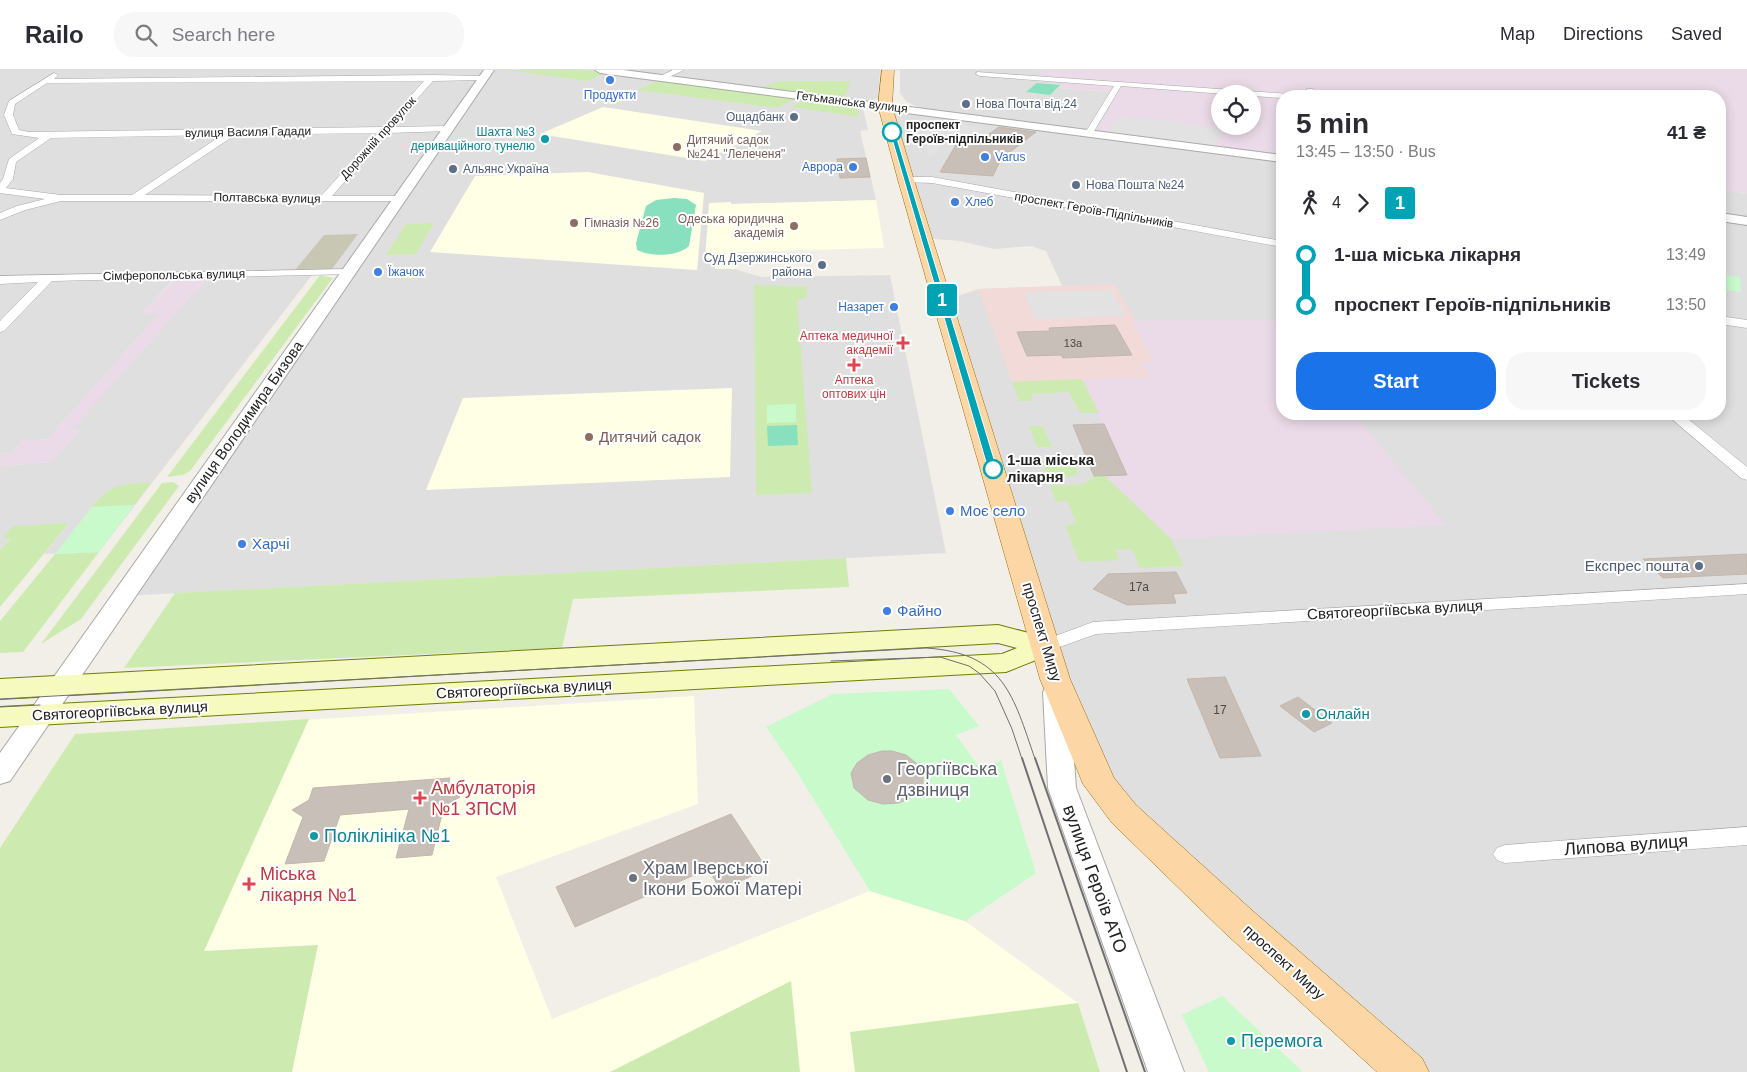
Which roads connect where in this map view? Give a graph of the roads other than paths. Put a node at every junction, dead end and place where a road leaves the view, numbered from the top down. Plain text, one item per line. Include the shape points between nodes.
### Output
1 (61, 70) edge
2 (600, 70) edge
3 (680, 70) edge
4 (888, 70) edge
5 (486, 74) edge
6 (980, 74) dead end
7 (432, 77) junction
8 (660, 78) junction
9 (44, 81) junction
10 (1118, 84) junction
11 (1276, 95) edge
12 (885, 106) junction
13 (447, 129) junction
14 (388, 130) junction
15 (234, 131) junction
16 (1089, 133) junction
17 (50, 135) junction
18 (1276, 158) edge
19 (906, 180) junction
20 (136, 197) junction
21 (61, 198) junction
22 (324, 199) junction
23 (398, 200) junction
24 (0, 217) edge
25 (1726, 218) edge
26 (1747, 220) edge
27 (1276, 243) edge
28 (348, 272) junction
29 (48, 278) junction
30 (0, 280) edge
31 (1726, 321) edge
32 (1747, 324) edge
33 (0, 328) edge
34 (1680, 420) edge
35 (1747, 475) edge
36 (1747, 589) edge
37 (1046, 646) junction
38 (1055, 679) junction
39 (61, 686) junction
40 (0, 689) edge
41 (41, 715) junction
42 (0, 717) edge
43 (0, 774) edge
44 (1747, 836) edge
45 (1505, 854) dead end
46 (1166, 1072) edge
47 (1407, 1072) edge

1 - 9 street
2 - 8 street, Гетьманська вулиця
3 - 8 street
4 - 12 main road, проспект Миру
5 - 7 street
5 - 13 street, вулиця Володимира Бизова
6 - 10 street
7 - 9 street
7 - 14 street, Дорожній провулок
8 - 12 street, Гетьманська вулиця
9 - 17 street, вулиця Василя Гадади via 12,103 8,119 16,132
10 - 11 street
10 - 16 street
12 - 16 street, Гетьманська вулиця
12 - 19 main road, проспект Миру
13 - 14 street, вулиця Василя Гадади
13 - 23 street, вулиця Володимира Бизова
14 - 15 street, вулиця Василя Гадади
14 - 22 street, Дорожній провулок
15 - 17 street, вулиця Василя Гадади
15 - 20 street
16 - 18 street, Гетьманська вулиця
17 - 21 street via 12,161 8,179 1,188 3,191
19 - 27 street, проспект Героїв-Підпільників via 932,180
19 - 37 main road, проспект Миру
20 - 21 street, Полтавська вулиця
20 - 22 street, Полтавська вулиця
21 - 24 street via 20,208
22 - 23 street, Полтавська вулиця
23 - 28 street, вулиця Володимира Бизова
25 - 26 street
28 - 29 street, Сімферопольська вулиця
28 - 39 street, вулиця Володимира Бизова
29 - 30 street, Сімферопольська вулиця
29 - 33 street
31 - 32 street
34 - 35 street
36 - 37 street, Святогеоргіївська вулиця via 1093,628
37 - 38 main road, проспект Миру
37 - 39 main road, Святогеоргіївська вулиця via 998,634
37 - 41 main road, Святогеоргіївська вулиця via 1006,663
38 - 46 street, вулиця Героїв АТО via 1062,788
38 - 47 main road, проспект Миру via 1100,784 1124,814
39 - 40 main road, Святогеоргіївська вулиця
39 - 41 street, вулиця Володимира Бизова
41 - 42 main road, Святогеоргіївська вулиця
41 - 43 street, вулиця Володимира Бизова
44 - 45 street, Липова вулиця

